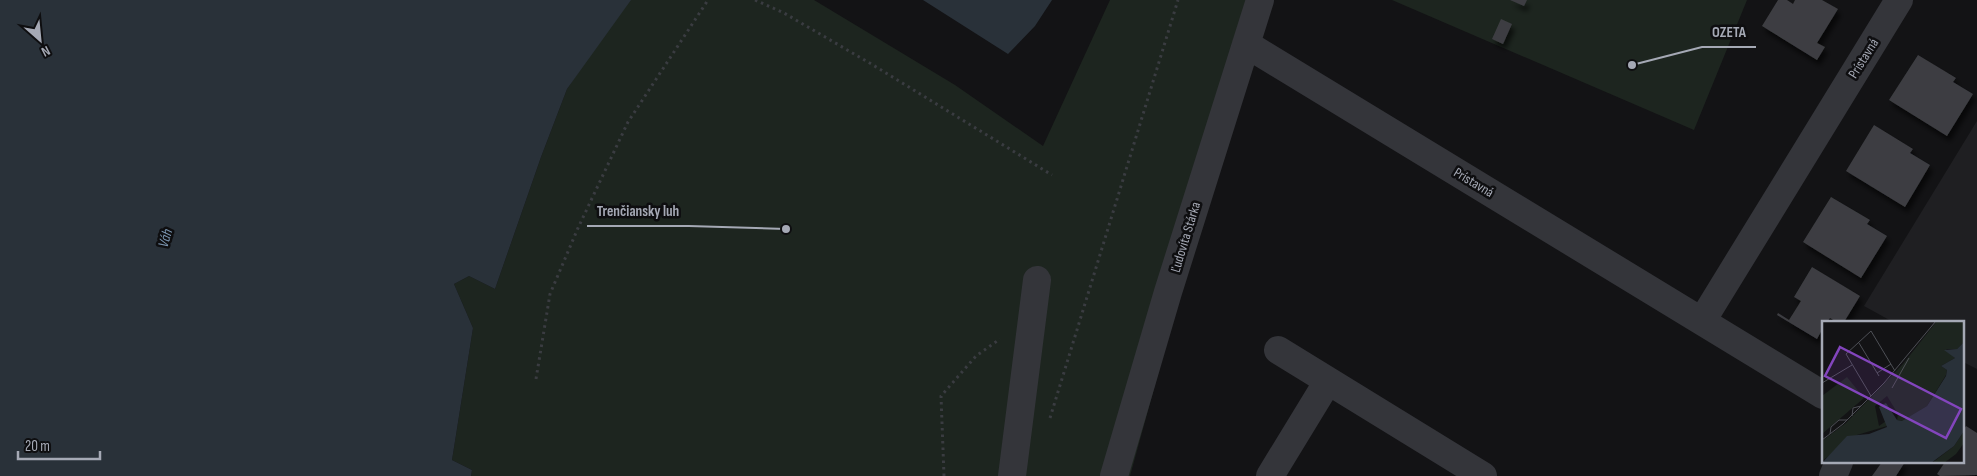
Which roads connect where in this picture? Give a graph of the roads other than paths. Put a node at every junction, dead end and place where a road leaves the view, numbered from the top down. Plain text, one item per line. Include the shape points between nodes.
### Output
1 (1260, 0) edge
2 (1899, 0) edge
3 (1246, 44) junction
4 (1037, 280) dead end
5 (1702, 321) junction
6 (1278, 350) dead end
7 (1328, 381) junction
8 (1822, 394) edge
9 (1838, 464) edge
10 (1012, 476) edge
11 (1114, 476) edge
12 (1270, 476) edge
13 (1482, 476) edge
14 (1834, 476) edge

1 - 3 street, Ľudovíta Stárka
2 - 5 street, Prístavná
3 - 5 street, Prístavná
3 - 11 street, Ľudovíta Stárka
4 - 10 street
5 - 8 street, Prístavná
6 - 7 street
7 - 12 street
7 - 13 street
9 - 14 street

